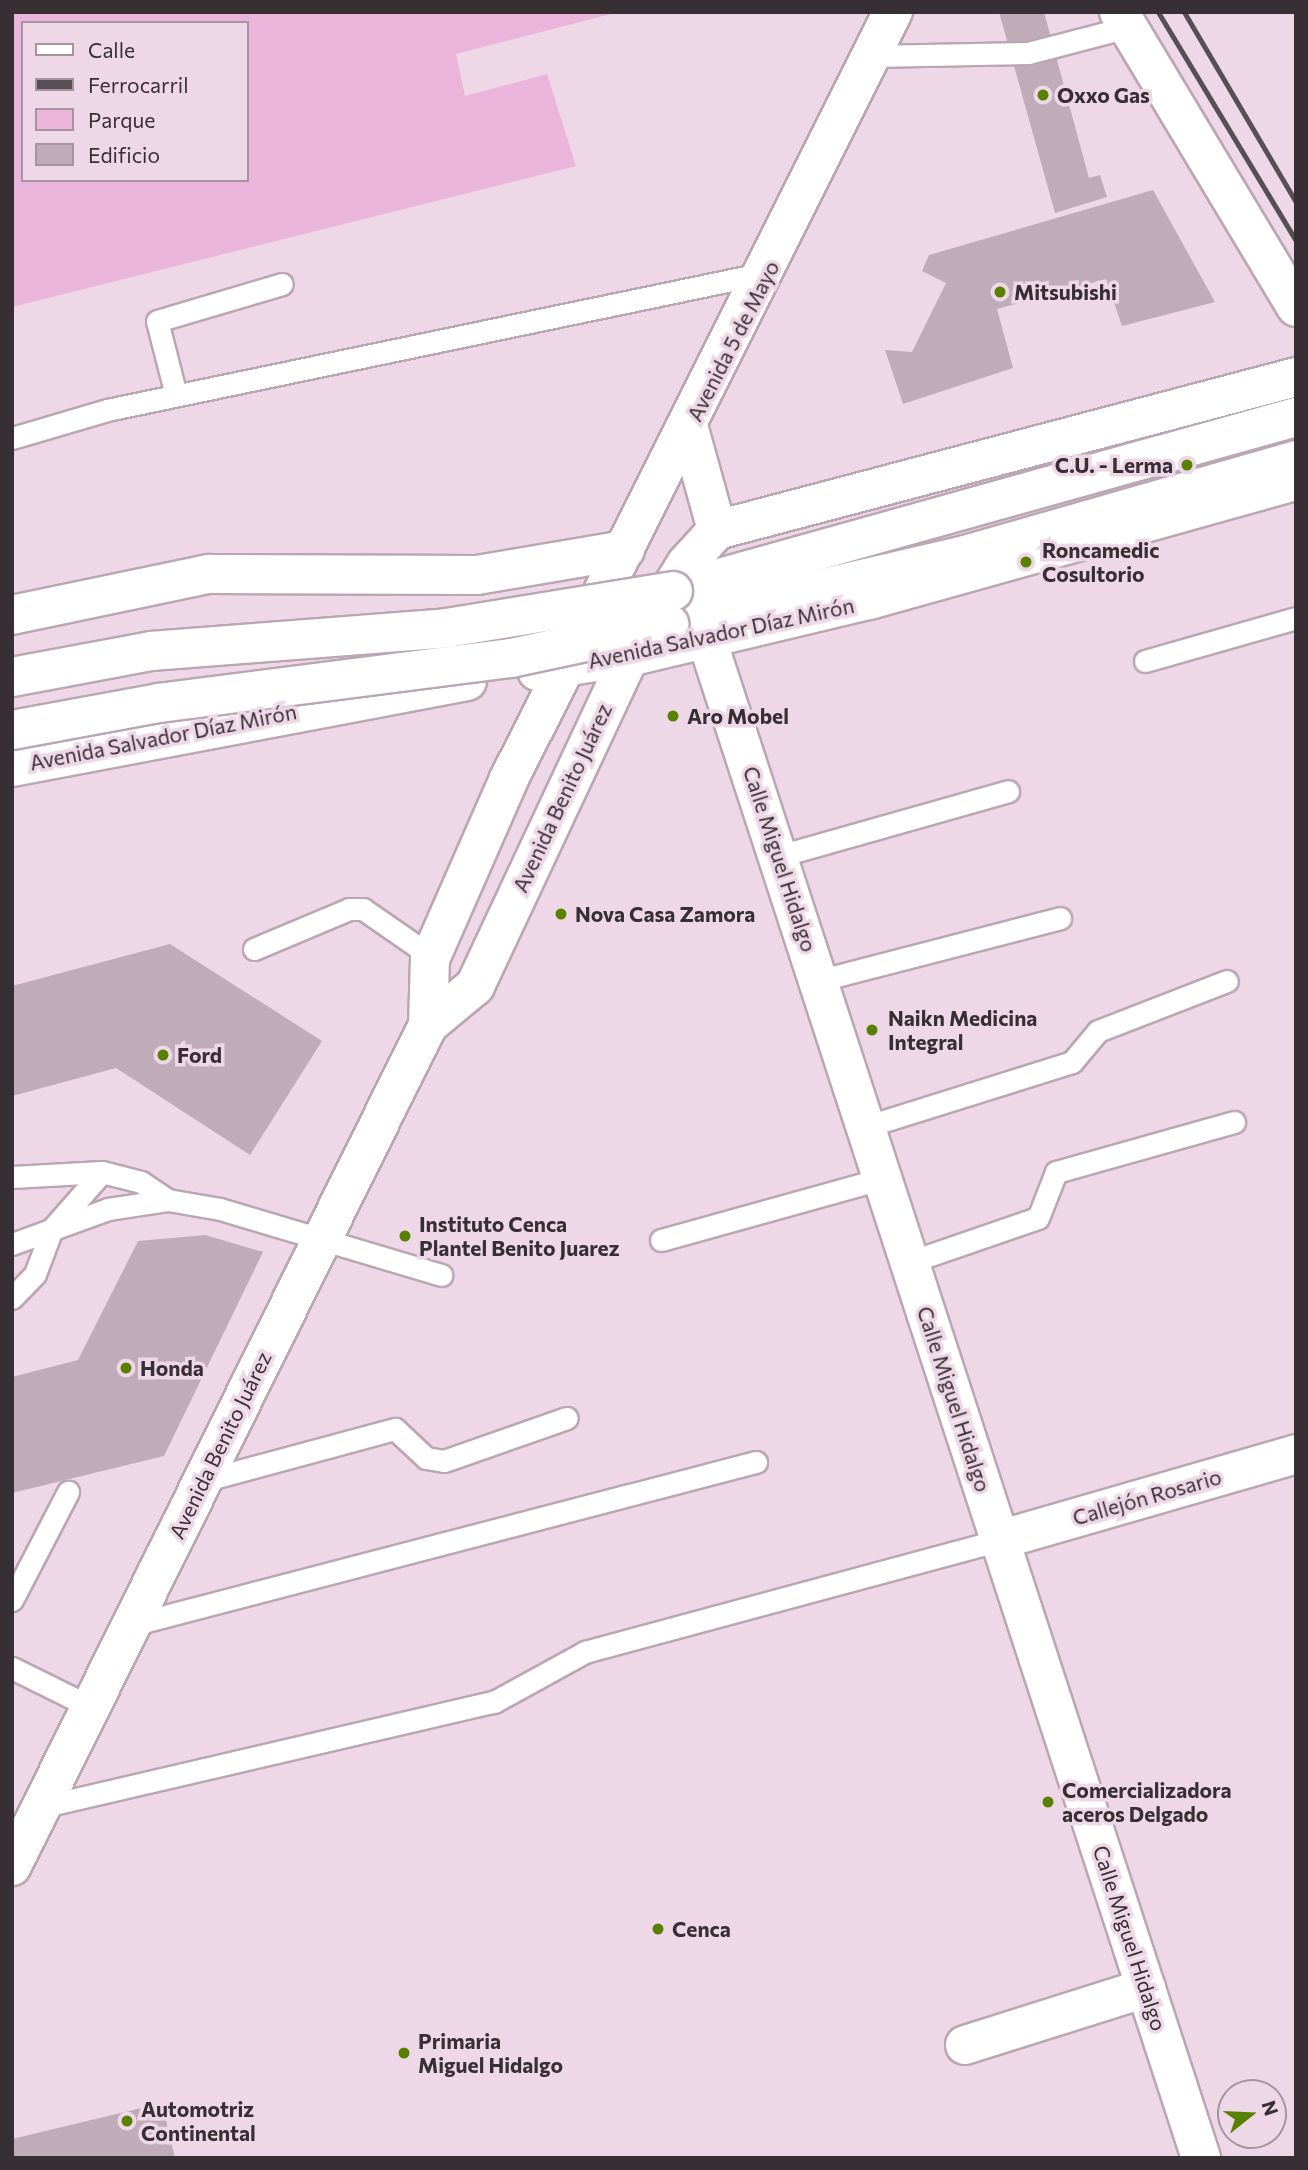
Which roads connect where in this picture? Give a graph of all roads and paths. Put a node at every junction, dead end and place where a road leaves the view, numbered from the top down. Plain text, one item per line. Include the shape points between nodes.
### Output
1 (893, 12) edge
2 (1124, 20) edge
3 (872, 56) junction
4 (768, 272) junction
5 (282, 284) dead end
6 (1296, 307) edge
7 (1296, 377) edge
8 (176, 395) junction
9 (1296, 418) edge
10 (689, 429) junction
11 (12, 438) edge
12 (1296, 460) edge
13 (1296, 481) edge
14 (717, 530) junction
15 (625, 550) junction
16 (449, 577) junction
17 (12, 615) edge
18 (1296, 618) edge
19 (707, 640) junction
20 (629, 657) junction
21 (1145, 662) dead end
22 (565, 667) junction
23 (12, 677) edge
24 (461, 682) junction
25 (12, 730) edge
26 (12, 767) edge
27 (1008, 791) dead end
28 (779, 856) junction
29 (1060, 918) dead end
30 (254, 949) dead end
31 (432, 957) junction
32 (821, 980) junction
33 (1227, 981) dead end
34 (428, 1025) junction
35 (1234, 1122) dead end
36 (868, 1126) junction
37 (102, 1172) junction
38 (12, 1177) edge
39 (884, 1178) junction
40 (168, 1200) junction
41 (52, 1229) junction
42 (661, 1240) dead end
43 (12, 1244) edge
44 (321, 1244) junction
45 (910, 1262) junction
46 (441, 1275) dead end
47 (12, 1298) edge
48 (567, 1418) dead end
49 (1296, 1454) edge
50 (756, 1462) dead end
51 (202, 1481) junction
52 (68, 1492) dead end
53 (999, 1540) junction
54 (12, 1600) edge
55 (131, 1625) junction
56 (12, 1668) edge
57 (91, 1707) junction
58 (41, 1807) junction
59 (12, 1866) edge
60 (1146, 1988) junction
61 (965, 2045) dead end
62 (1201, 2158) edge

1 - 3 main road, Avenida 5 de Mayo
2 - 3 lane via 1028,53
2 - 6 main road
3 - 4 main road, Avenida 5 de Mayo
4 - 8 lane
4 - 10 main road, Avenida 5 de Mayo
5 - 8 lane via 157,321
7 - 14 main road
8 - 11 lane
9 - 23 main road, bridge via 673,591 447,628 206,645
10 - 14 main road
10 - 15 main road, Avenida 5 de Mayo
12 - 25 main road, Avenida Salvador Díaz Mirón, bridge via 965,555 511,658 159,703
13 - 19 main road, Avenida Salvador Díaz Mirón
14 - 20 main road, Avenida Benito Juárez via 686,564
15 - 16 main road
15 - 22 main road, Avenida 5 de Mayo
16 - 17 main road via 209,574
16 - 24 main road via 464,591 477,618 477,650
18 - 21 lane
19 - 20 main road, Avenida Salvador Díaz Mirón
19 - 28 main road, Calle Miguel Hidalgo
20 - 22 main road, Avenida Salvador Díaz Mirón
20 - 34 main road, Avenida Benito Juárez via 475,986
22 - 24 main road, Avenida Salvador Díaz Mirón
22 - 31 main road, Avenida Benito Juárez
24 - 26 main road, Avenida Salvador Díaz Mirón
27 - 28 lane
28 - 32 main road, Calle Miguel Hidalgo
29 - 32 lane
30 - 31 lane via 349,909 363,909
31 - 34 main road, Avenida Benito Juárez
32 - 36 main road, Calle Miguel Hidalgo
33 - 36 lane via 1098,1031 1072,1062
34 - 44 main road, Avenida Benito Juárez
35 - 45 lane via 1056,1172 1038,1218
36 - 39 main road, Calle Miguel Hidalgo
37 - 38 lane
37 - 40 lane via 141,1182
37 - 41 lane
39 - 42 lane
39 - 45 main road, Calle Miguel Hidalgo
40 - 41 lane via 108,1209
40 - 44 lane via 220,1209
41 - 43 lane
41 - 47 lane via 35,1274
44 - 46 lane
44 - 51 main road, Avenida Benito Juárez
45 - 53 main road, Calle Miguel Hidalgo
48 - 51 lane via 444,1461 426,1458 396,1429
49 - 53 main road, Callejón Rosario
50 - 55 lane
51 - 55 main road, Avenida Benito Juárez
52 - 54 lane
53 - 58 lane via 584,1652 494,1702
53 - 60 main road, Calle Miguel Hidalgo
55 - 57 main road, Avenida Benito Juárez
56 - 57 lane
57 - 58 main road, Avenida Benito Juárez
58 - 59 main road, Avenida Benito Juárez
60 - 61 main road
60 - 62 main road, Calle Miguel Hidalgo

